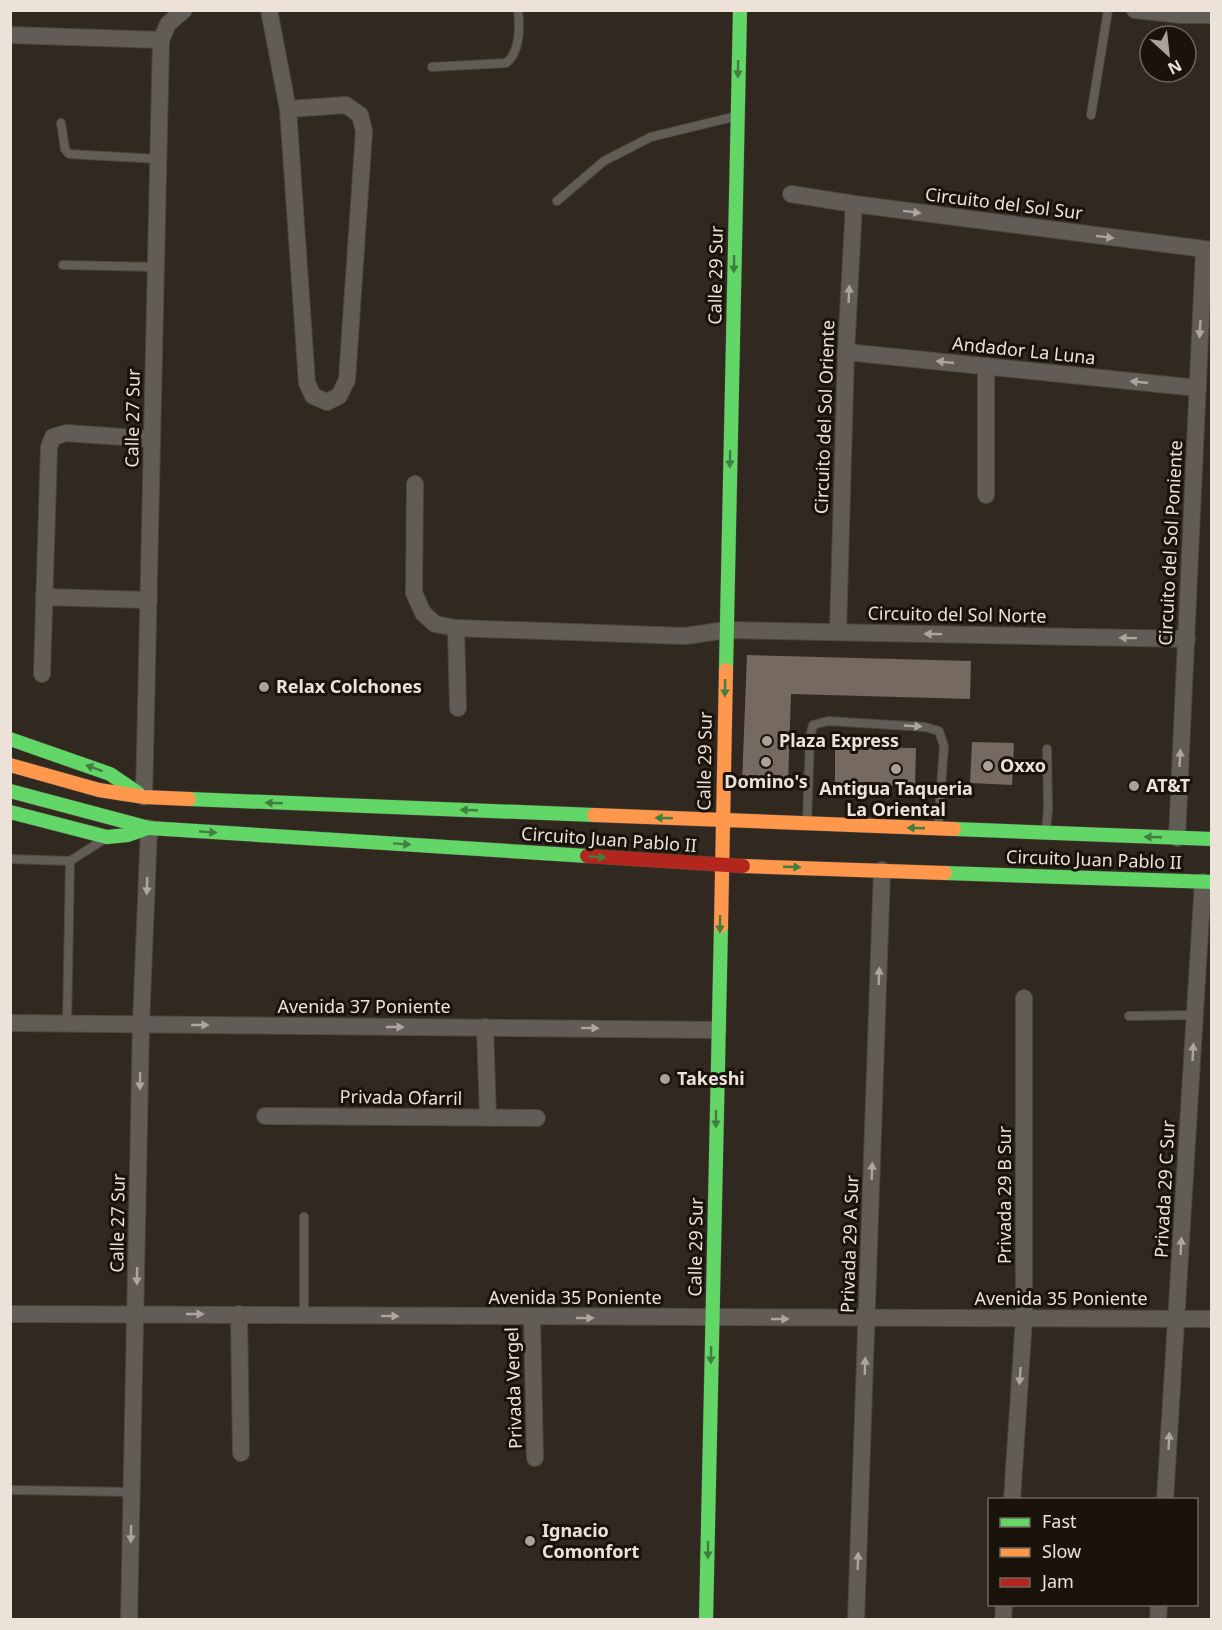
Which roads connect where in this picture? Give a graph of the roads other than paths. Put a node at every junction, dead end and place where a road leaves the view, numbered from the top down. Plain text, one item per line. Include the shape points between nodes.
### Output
1 (184, 10) edge
2 (518, 10) edge
3 (740, 10) edge
4 (1108, 10) edge
5 (1135, 10) edge
6 (269, 13) edge
7 (1181, 13) edge
8 (1212, 15) edge
9 (10, 35) edge
10 (161, 40) junction
11 (432, 68) dead end
12 (288, 109) junction
13 (737, 115) junction
14 (1091, 115) dead end
15 (61, 123) dead end
16 (158, 159) junction
17 (791, 194) dead end
18 (557, 201) dead end
19 (854, 204) junction
20 (1208, 250) edge
21 (63, 265) dead end
22 (156, 267) junction
23 (846, 352) junction
24 (986, 366) junction
25 (1198, 388) junction
26 (152, 439) junction
27 (414, 484) dead end
28 (986, 495) dead end
29 (44, 597) junction
30 (149, 600) junction
31 (456, 628) junction
32 (726, 630) junction
33 (838, 632) junction
34 (1187, 639) junction
35 (42, 674) dead end
36 (458, 708) dead end
37 (10, 739) edge
38 (1047, 749) dead end
39 (10, 765) edge
40 (10, 790) edge
41 (144, 797) junction
42 (10, 812) edge
43 (722, 820) junction
44 (807, 824) junction
45 (149, 828) junction
46 (938, 829) junction
47 (1046, 833) junction
48 (107, 837) junction
49 (1177, 838) junction
50 (1212, 839) edge
51 (10, 859) edge
52 (70, 861) junction
53 (721, 865) junction
54 (882, 870) junction
55 (1207, 882) edge
56 (1024, 998) dead end
57 (1195, 1015) junction
58 (1130, 1016) dead end
59 (10, 1023) edge
60 (68, 1024) junction
61 (141, 1024) junction
62 (485, 1027) junction
63 (718, 1030) junction
64 (264, 1116) dead end
65 (488, 1118) junction
66 (537, 1118) dead end
67 (303, 1217) dead end
68 (10, 1314) edge
69 (136, 1314) junction
70 (239, 1314) junction
71 (304, 1315) junction
72 (532, 1317) junction
73 (1024, 1318) junction
74 (712, 1319) junction
75 (867, 1319) junction
76 (1176, 1319) junction
77 (1212, 1319) edge
78 (241, 1453) dead end
79 (535, 1458) dead end
80 (13, 1490) dead end
81 (132, 1492) junction
82 (1012, 1498) edge
83 (1166, 1498) edge
84 (129, 1620) edge
85 (706, 1620) edge
86 (856, 1620) edge

1 - 10 street via 168,24
2 - 11 lane via 512,59 506,63
3 -> 13 main road, Calle 29 Sur
4 - 14 lane
5 - 7 street
6 - 12 street
7 - 8 street
9 - 10 street
10 - 16 street, Calle 27 Sur
12 - 12 street via 307,383 313,396 327,402 339,396 347,380 364,131 360,115 346,105
13 - 18 lane via 651,137 604,161
13 -> 32 main road, Calle 29 Sur
15 - 16 lane via 69,154
16 - 22 street, Calle 27 Sur
17 - 19 street, Circuito del Sol Sur
19 -> 20 street, Circuito del Sol Sur
23 -> 19 street, Circuito del Sol Oriente
20 -> 25 street, Circuito del Sol Poniente
21 - 22 lane
22 - 26 street, Calle 27 Sur
24 -> 23 street, Andador La Luna
23 - 33 street, Circuito del Sol Oriente
25 -> 24 street, Andador La Luna
24 - 28 street
25 - 34 street, Circuito del Sol Poniente
26 - 29 street via 66,433 53,437 49,447
26 - 30 street, Calle 27 Sur
27 - 31 street, Circuito del Sol Norte via 414,593 423,613 435,624
29 - 30 street
29 - 35 street
30 - 41 street, Calle 27 Sur
31 - 32 street, Circuito del Sol Norte via 685,636
31 - 36 street
32 - 33 street, Circuito del Sol Norte
32 -> 43 main road, Calle 29 Sur
34 -> 33 street, Circuito del Sol Norte
49 -> 34 street, Circuito del Sol Poniente
41 -> 37 main road via 110,774
38 - 47 lane
39 - 41 main road, Circuito Juan Pablo II via 99,790
40 - 45 main road, Circuito Juan Pablo II
43 -> 41 main road, Circuito Juan Pablo II
42 - 48 main road
43 - 44 main road, Circuito Juan Pablo II
43 - 53 main road, Calle 29 Sur
46 -> 44 main road, Circuito Juan Pablo II
44 -> 46 lane via 810,737 813,725 828,721 939,731 944,746
45 - 48 main road
45 -> 53 main road, Circuito Juan Pablo II
45 -> 61 street, Calle 27 Sur
46 - 47 main road, Circuito Juan Pablo II
49 -> 47 main road, Circuito Juan Pablo II
48 - 52 lane
49 - 50 main road, Circuito Juan Pablo II
51 - 52 lane
52 - 60 lane
53 -> 54 main road, Circuito Juan Pablo II
53 -> 63 main road, Calle 29 Sur
54 - 55 main road, Circuito Juan Pablo II
75 -> 54 street, Privada 29 A Sur
55 - 57 street, Privada 29 C Sur
56 - 73 street, Privada 29 B Sur
57 - 58 lane
76 -> 57 street, Privada 29 C Sur
59 - 60 street, Avenida 37 Poniente
60 - 61 street, Avenida 37 Poniente
61 -> 62 street, Avenida 37 Poniente
61 -> 69 street, Calle 27 Sur
62 -> 63 street, Avenida 37 Poniente
62 - 65 street
63 -> 74 main road, Calle 29 Sur
64 - 65 street, Privada Ofarril
65 - 66 street, Privada Ofarril
67 - 71 lane
68 - 69 street, Avenida 35 Poniente
69 -> 70 street, Avenida 35 Poniente
69 - 81 street, Calle 27 Sur
70 - 71 street, Avenida 35 Poniente
70 - 78 street
71 -> 72 street, Avenida 35 Poniente
72 -> 74 street, Avenida 35 Poniente
72 - 79 street, Privada Vergel
73 - 75 street, Avenida 35 Poniente
73 - 76 street, Avenida 35 Poniente
73 -> 82 street, Privada 29 B Sur
74 -> 75 street, Avenida 35 Poniente
74 -> 85 main road, Calle 29 Sur
86 -> 75 street, Privada 29 A Sur
76 - 77 street, Avenida 35 Poniente
83 -> 76 street, Privada 29 C Sur
80 - 81 lane
81 -> 84 street, Calle 27 Sur

